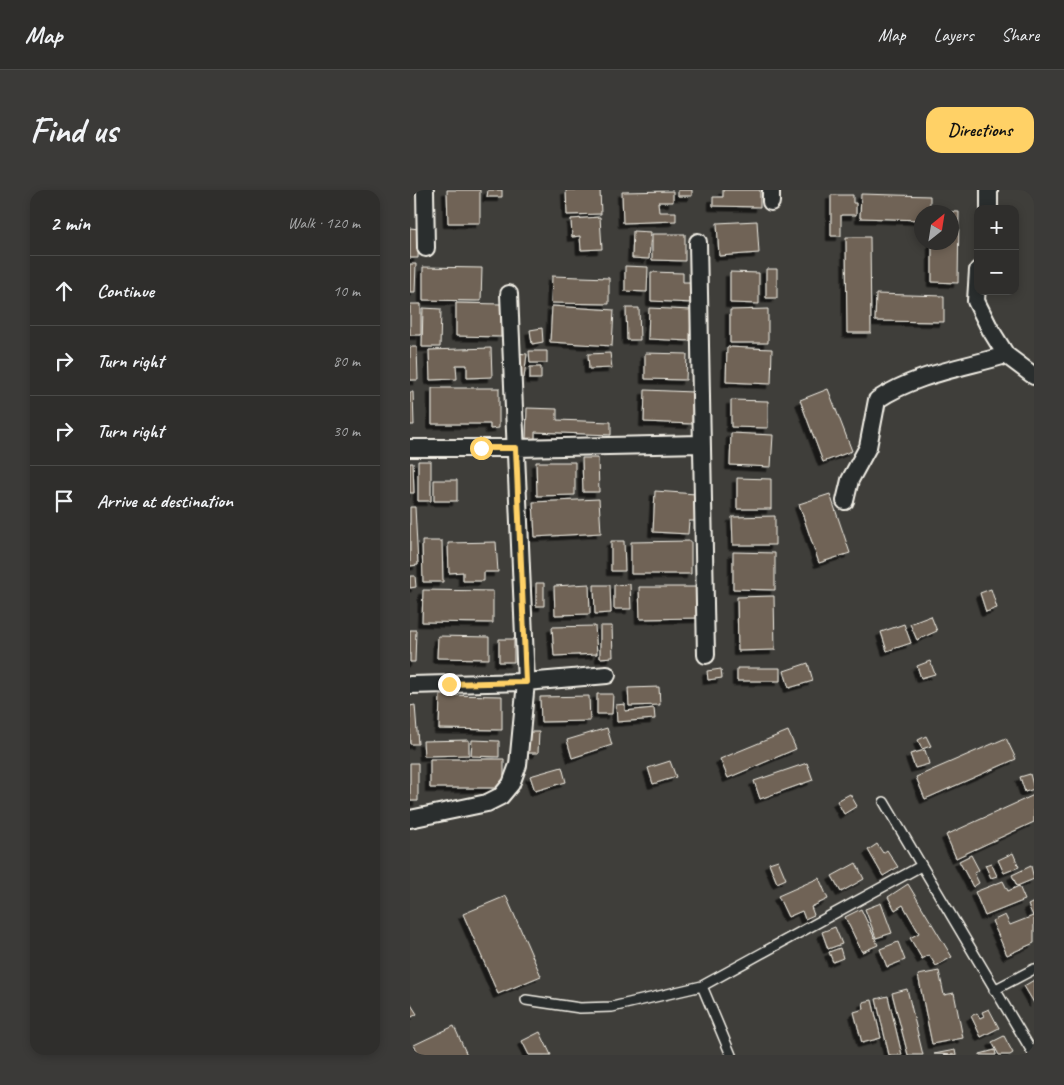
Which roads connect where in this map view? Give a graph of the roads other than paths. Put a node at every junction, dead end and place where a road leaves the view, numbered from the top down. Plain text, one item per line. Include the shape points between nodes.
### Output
1 (424, 190) edge
2 (989, 190) edge
3 (989, 205) edge
4 (698, 242) dead end
5 (426, 248) dead end
6 (509, 294) dead end
7 (976, 295) edge
8 (1006, 355) junction
9 (1034, 376) edge
10 (701, 444) junction
11 (410, 448) edge
12 (516, 448) junction
13 (845, 501) dead end
14 (706, 655) dead end
15 (606, 675) dead end
16 (526, 682) junction
17 (410, 685) edge
18 (884, 802) dead end
19 (410, 819) edge
20 (921, 866) junction
21 (1034, 968) edge
22 (702, 986) junction
23 (994, 990) junction
24 (526, 1000) dead end
25 (731, 1055) edge
26 (1034, 1055) edge

1 - 5 street
2 - 3 street
4 - 10 street
6 - 12 street
7 - 8 street via 976,301
8 - 9 street
8 - 13 street via 937,373 894,389 877,400 868,447 850,480
10 - 12 street
10 - 14 street
11 - 12 street
12 - 16 street
15 - 16 street
16 - 17 street
16 - 19 street via 518,765 501,796 487,803
18 - 20 lane
20 - 22 lane
20 - 23 lane
21 - 23 lane
22 - 24 lane via 612,1007 580,1008
22 - 25 lane
23 - 26 lane

